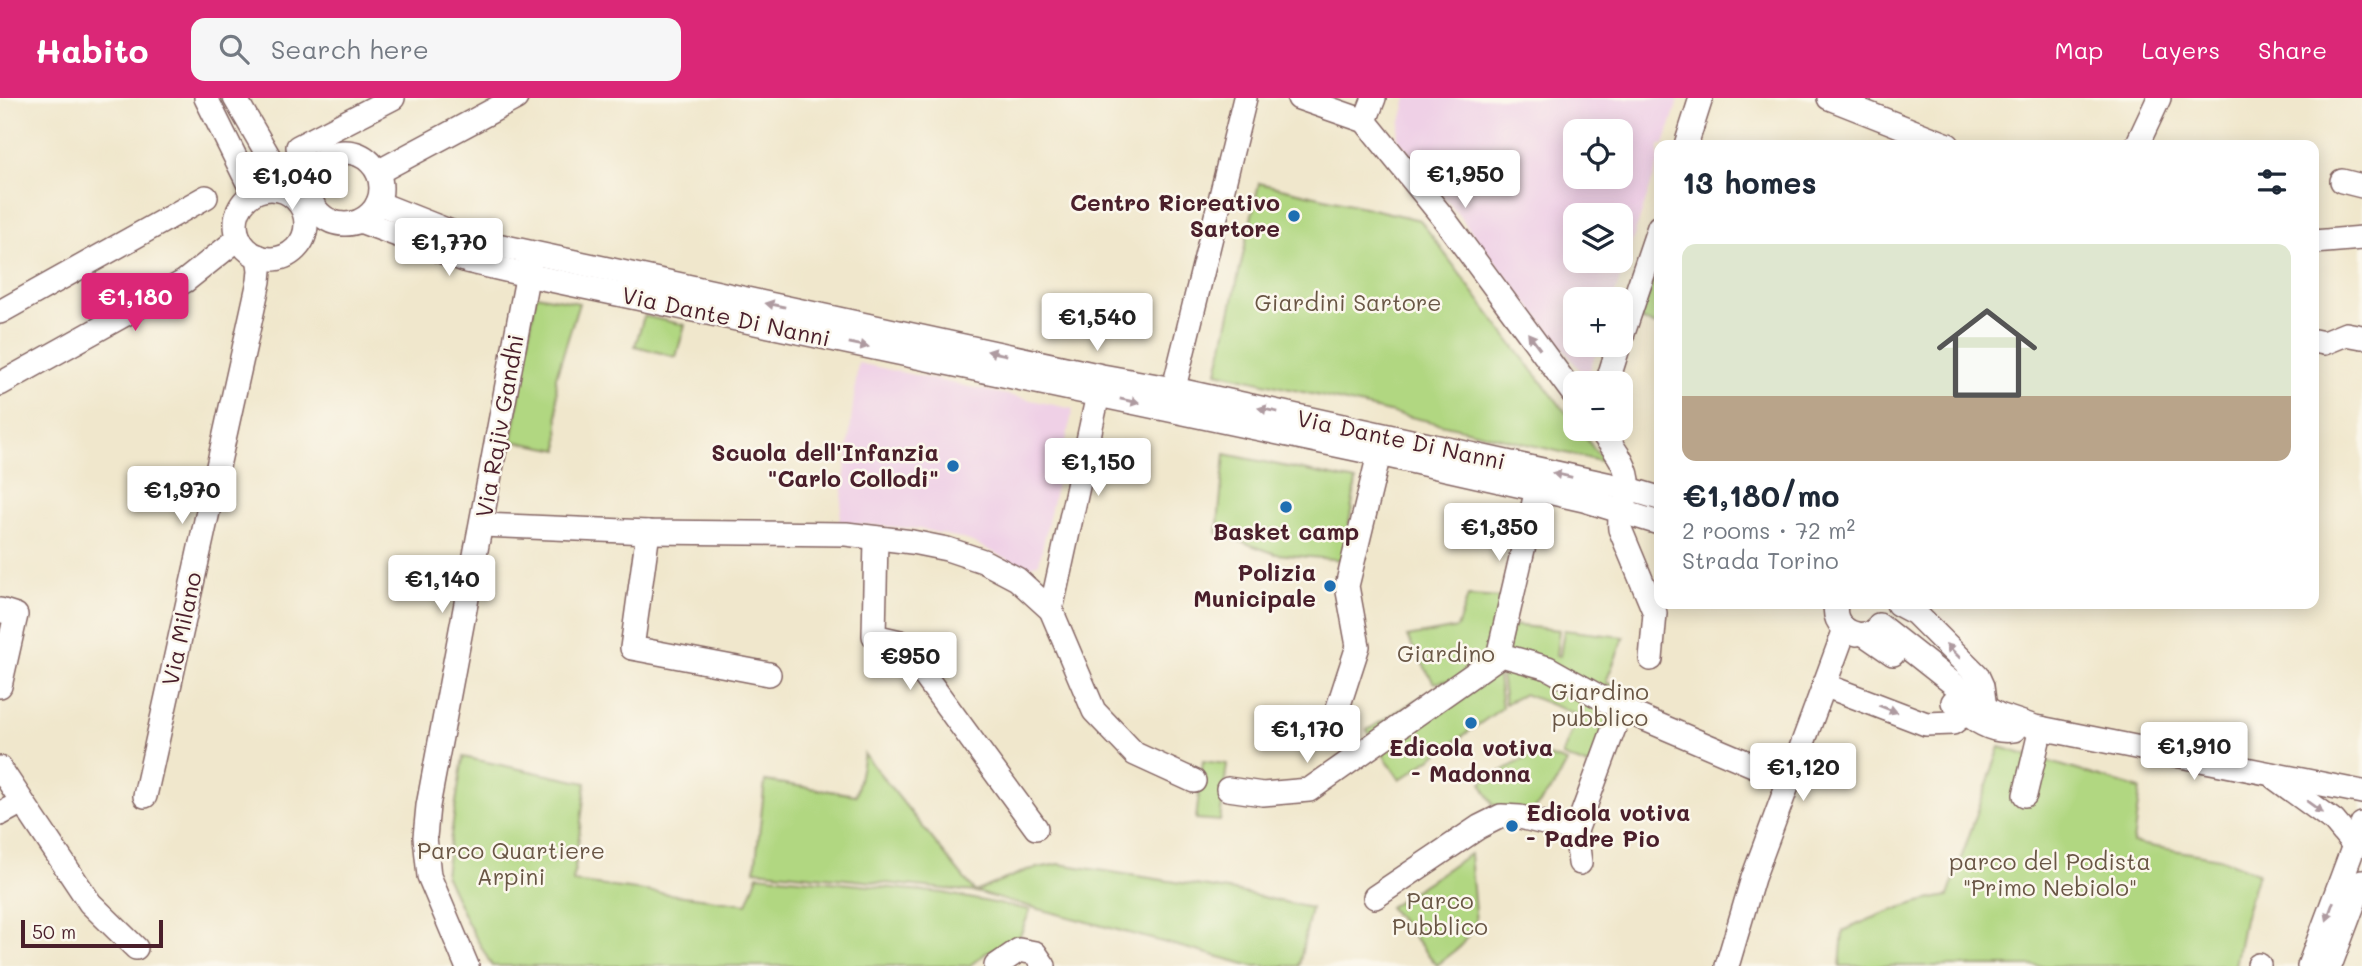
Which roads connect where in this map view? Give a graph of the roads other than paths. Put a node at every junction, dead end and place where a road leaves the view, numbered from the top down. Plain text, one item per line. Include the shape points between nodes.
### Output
1 (206, 98) edge
2 (235, 98) edge
3 (393, 98) edge
4 (516, 98) edge
5 (1245, 98) edge
6 (1374, 98) edge
7 (1701, 98) edge
8 (1829, 98) edge
9 (1315, 100) edge
10 (2154, 100) edge
11 (1365, 121) junction
12 (1688, 140) edge
13 (1935, 140) edge
14 (2139, 140) edge
15 (299, 147) dead end
16 (378, 172) junction
17 (300, 190) junction
18 (253, 193) junction
19 (206, 197) dead end
20 (378, 204) junction
21 (314, 220) junction
22 (360, 221) junction
23 (2362, 237) edge
24 (239, 238) junction
25 (2319, 241) edge
26 (1654, 242) edge
27 (532, 252) junction
28 (258, 256) junction
29 (527, 275) junction
30 (1633, 304) edge
31 (0, 312) edge
32 (2362, 337) edge
33 (2319, 342) edge
34 (2, 377) edge
35 (1563, 380) edge
36 (1100, 386) junction
37 (1172, 399) junction
38 (1608, 441) edge
39 (1379, 454) junction
40 (1537, 489) junction
41 (1654, 498) edge
42 (1625, 499) junction
43 (1654, 519) edge
44 (482, 525) junction
45 (648, 532) junction
46 (876, 538) junction
47 (1836, 609) edge
48 (1907, 609) edge
49 (0, 610) edge
50 (1051, 610) junction
51 (1867, 623) edge
52 (1500, 648) dead end
53 (1651, 659) dead end
54 (769, 674) dead end
55 (1825, 685) junction
56 (0, 686) edge
57 (1621, 709) junction
58 (1975, 710) junction
59 (1333, 723) dead end
60 (2038, 728) junction
61 (0, 768) edge
62 (2270, 774) junction
63 (1788, 780) junction
64 (1194, 781) dead end
65 (1228, 789) dead end
66 (2362, 793) edge
67 (2025, 795) dead end
68 (145, 796) dead end
69 (22, 802) junction
70 (0, 814) edge
71 (1036, 828) dead end
72 (1576, 831) junction
73 (2358, 835) edge
74 (1580, 863) dead end
75 (2362, 881) edge
76 (1375, 897) dead end
77 (136, 948) dead end
78 (467, 966) edge
79 (996, 966) edge
80 (1044, 966) edge
81 (1727, 966) edge
82 (2309, 966) edge
83 (2330, 966) edge

1 - 18 street
2 - 17 street
3 - 15 street
4 - 16 street
5 - 37 street
6 - 11 street
7 - 12 street
8 - 13 street
9 - 11 street
10 - 14 street
35 -> 11 street
16 - 17 street via 356,153 334,153 317,165
16 - 20 street
17 - 18 street
17 - 21 street via 303,210
18 - 24 street via 238,212
19 - 31 street
20 - 22 street
20 - 27 street, Via Dante Di Nanni via 469,240
21 - 22 street
21 - 28 street via 288,254 273,259
22 - 29 street, Via Dante Di Nanni via 467,261
23 - 25 street
24 - 28 street
24 - 34 street via 186,281
26 - 30 street
27 - 29 street, Via Rajiv Gandhi
36 -> 27 street, Via Dante Di Nanni
28 - 68 street, Via Milano via 259,281
29 -> 36 street, Via Dante Di Nanni
29 - 44 street, Via Rajiv Gandhi
32 - 33 street via 2346,334
36 - 37 street, Via Dante Di Nanni
36 - 50 street
37 - 39 street, Via Dante Di Nanni
42 -> 37 street, Via Dante Di Nanni
38 - 42 street via 1626,472
39 - 40 street, Via Dante Di Nanni
39 - 59 street via 1347,586 1358,646
40 - 42 street, Via Dante Di Nanni
40 - 52 street
41 - 42 street, Via Dante Di Nanni
42 - 43 street, Via Dante Di Nanni
42 - 53 street via 1620,529 1655,613
44 - 45 street
44 - 78 street, Via Rajiv Gandhi via 425,837 429,876
45 - 46 street
45 - 54 street via 632,648
46 - 50 street via 924,544 983,561 1017,579
46 - 71 street via 874,636 900,642
47 - 51 street via 1836,617
58 -> 48 street via 1982,686 1977,675
49 - 56 street via 16,614
50 - 64 street via 1094,711 1135,754
51 - 55 street
51 - 58 street via 1892,654
55 -> 58 street via 1926,724 1953,723
55 - 63 street
57 - 63 street
57 - 65 street via 1548,668 1501,655 1309,790 1262,794
57 - 72 street
58 - 60 street via 1980,724 1992,728
60 - 62 street
60 - 67 street
61 - 69 street
62 - 66 street
62 -> 73 street
63 - 81 street
69 - 70 street
69 - 77 street via 90,902
72 - 74 street
72 - 76 street via 1501,816
73 -> 82 street
75 - 83 street
79 - 80 street via 1019,950 1035,953

